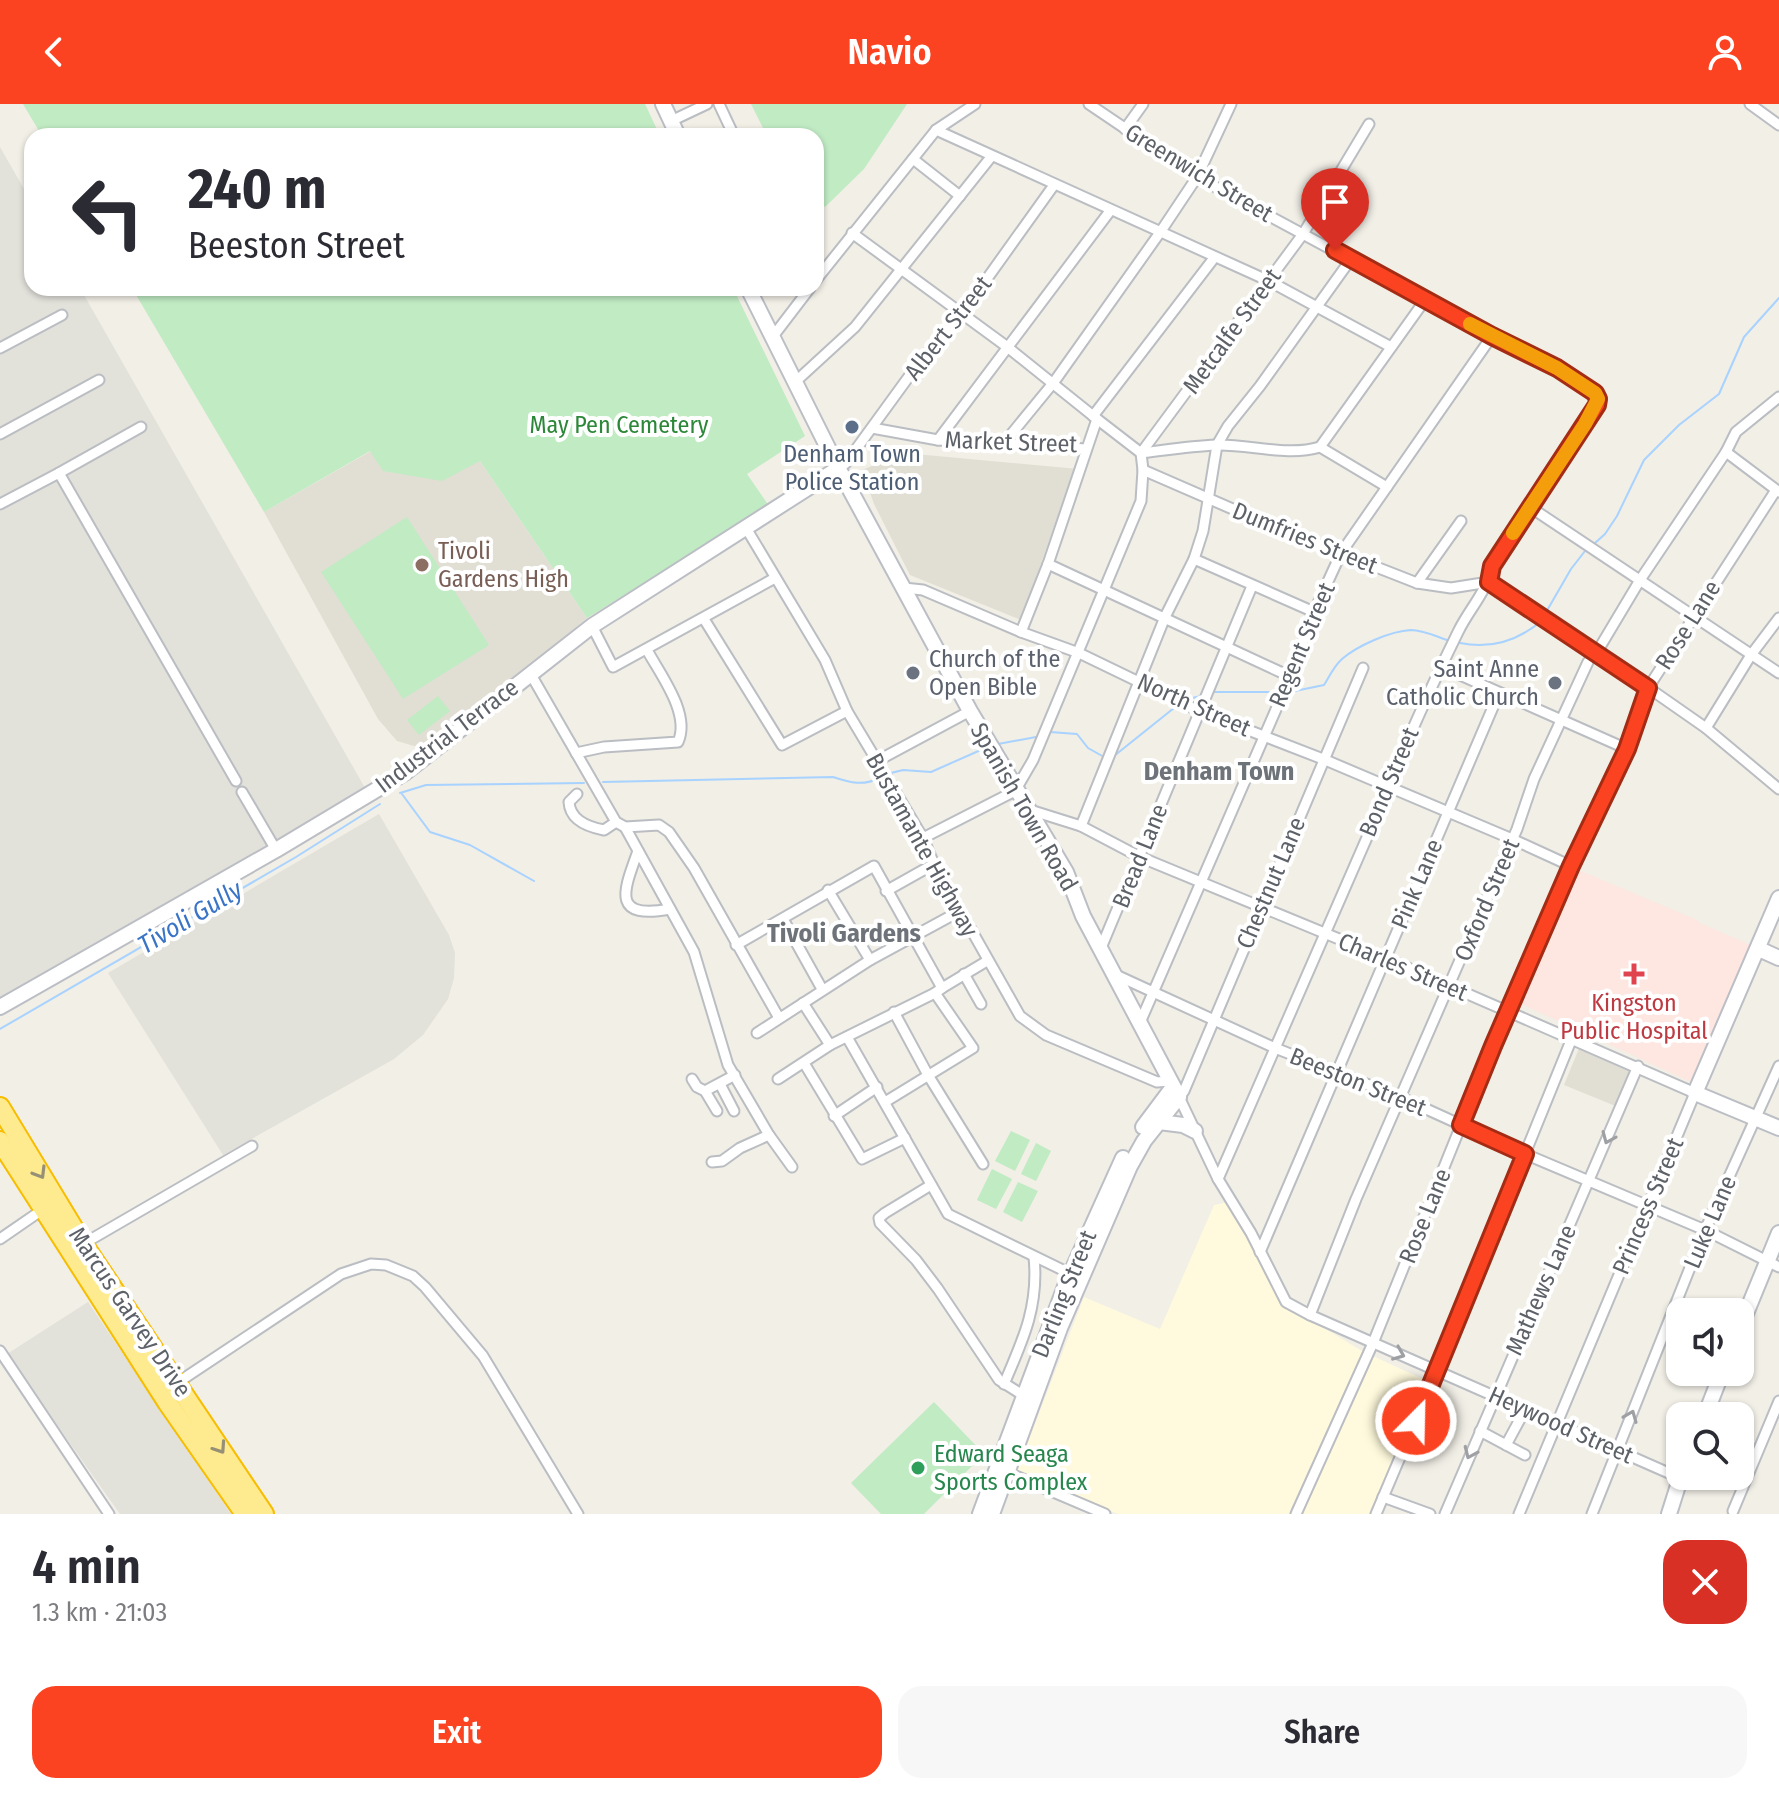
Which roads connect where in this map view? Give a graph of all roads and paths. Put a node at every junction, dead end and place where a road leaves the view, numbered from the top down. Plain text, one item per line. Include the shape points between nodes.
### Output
1 (663, 104) edge
2 (707, 104) edge
3 (719, 104) edge
4 (975, 104) edge
5 (1089, 104) edge
6 (1143, 104) edge
7 (1231, 104) edge
8 (1750, 104) edge
9 (671, 121) junction
10 (1369, 124) dead end
11 (1779, 125) edge
12 (674, 128) edge
13 (730, 128) edge
14 (1125, 129) junction
15 (936, 130) junction
16 (991, 157) junction
17 (913, 159) junction
18 (1197, 177) junction
19 (1054, 185) junction
20 (960, 196) junction
21 (1110, 211) junction
22 (1161, 231) junction
23 (852, 233) junction
24 (1303, 234) junction
25 (1214, 258) junction
26 (1351, 259) junction
27 (902, 269) junction
28 (824, 270) edge
29 (1269, 281) junction
30 (752, 296) edge
31 (804, 296) edge
32 (1425, 300) junction
33 (1317, 307) junction
34 (62, 315) dead end
35 (961, 315) junction
36 (1492, 336) junction
37 (771, 339) junction
38 (1006, 346) junction
39 (1391, 347) junction
40 (0, 348) edge
41 (99, 380) dead end
42 (1054, 382) junction
43 (794, 383) junction
44 (1779, 397) edge
45 (1597, 405) joint
46 (1095, 418) junction
47 (141, 427) dead end
48 (872, 428) junction
49 (0, 434) edge
50 (938, 440) junction
51 (1004, 443) junction
52 (1217, 445) junction
53 (1320, 447) junction
54 (1086, 449) junction
55 (1726, 452) junction
56 (1141, 453) junction
57 (839, 468) junction
58 (1143, 470) junction
59 (59, 473) junction
60 (1387, 487) junction
61 (1778, 491) edge
62 (1209, 498) junction
63 (0, 504) edge
64 (1530, 507) junction
65 (1461, 521) dead end
66 (746, 528) junction
67 (1341, 553) junction
68 (1194, 559) junction
69 (1048, 564) junction
70 (775, 578) junction
71 (1640, 580) junction
72 (1489, 582) junction
73 (1417, 583) junction
74 (1252, 586) junction
75 (904, 588) junction
76 (1104, 590) junction
77 (1314, 612) junction
78 (1693, 615) junction
79 (1165, 617) junction
80 (1779, 618) edge
81 (704, 619) junction
82 (592, 626) junction
83 (1021, 632) junction
84 (1225, 648) junction
85 (647, 650) junction
86 (1597, 652) junction
87 (1079, 653) junction
88 (1751, 655) junction
89 (1588, 662) dead end
90 (1442, 667) junction
91 (1363, 668) dead end
92 (530, 673) junction
93 (1779, 673) edge
94 (1289, 676) junction
95 (1139, 680) junction
96 (1648, 688) junction
97 (1499, 693) junction
98 (847, 711) junction
99 (970, 711) junction
100 (1199, 711) junction
101 (1560, 719) junction
102 (1706, 728) junction
103 (1263, 735) junction
104 (1627, 749) junction
105 (576, 753) junction
106 (1323, 759) junction
107 (877, 761) junction
108 (236, 781) dead end
109 (1389, 787) junction
110 (1779, 789) edge
111 (1015, 791) junction
112 (242, 792) dead end
113 (577, 794) dead end
114 (1026, 809) junction
115 (1447, 813) junction
116 (620, 824) junction
117 (1081, 826) junction
118 (923, 838) junction
119 (1512, 839) junction
120 (276, 850) junction
121 (638, 851) junction
122 (1140, 857) junction
123 (934, 864) junction
124 (1571, 866) junction
125 (1200, 881) junction
126 (828, 890) junction
127 (886, 891) junction
128 (1779, 898) edge
129 (1260, 906) junction
130 (670, 909) junction
131 (960, 911) junction
132 (783, 919) junction
133 (1324, 934) junction
134 (914, 936) junction
135 (736, 945) junction
136 (1101, 948) junction
137 (1759, 949) junction
138 (1385, 958) junction
139 (1779, 958) edge
140 (870, 960) junction
141 (987, 961) junction
142 (964, 974) junction
143 (1113, 974) junction
144 (1451, 986) junction
145 (822, 989) junction
146 (938, 990) junction
147 (1152, 994) junction
148 (803, 1003) junction
149 (981, 1004) dead end
150 (0, 1007) edge
151 (894, 1012) junction
152 (1508, 1012) junction
153 (779, 1018) junction
154 (1212, 1020) junction
155 (1139, 1025) junction
156 (757, 1033) dead end
157 (847, 1037) junction
158 (1572, 1038) junction
159 (830, 1045) junction
160 (1275, 1048) junction
161 (804, 1063) junction
162 (1638, 1066) junction
163 (1779, 1066) edge
164 (1337, 1074) junction
165 (735, 1075) junction
166 (928, 1075) junction
167 (692, 1079) dead end
168 (778, 1079) dead end
169 (720, 1084) junction
170 (877, 1087) junction
171 (1174, 1088) junction
172 (705, 1091) junction
173 (1695, 1093) junction
174 (1402, 1098) junction
175 (885, 1102) junction
176 (0, 1107) edge
177 (717, 1111) dead end
178 (734, 1111) dead end
179 (834, 1116) junction
180 (1757, 1118) junction
181 (1159, 1122) junction
182 (1461, 1125) junction
183 (1779, 1128) edge
184 (1195, 1131) junction
185 (769, 1135) junction
186 (905, 1138) junction
187 (0, 1141) edge
188 (252, 1146) dead end
189 (1525, 1154) junction
190 (712, 1162) dead end
191 (983, 1164) dead end
192 (792, 1167) dead end
193 (1218, 1179) junction
194 (1590, 1181) junction
195 (931, 1185) junction
196 (1648, 1206) junction
197 (42, 1210) junction
198 (1705, 1230) junction
199 (1779, 1233) edge
200 (0, 1239) edge
201 (83, 1244) junction
202 (1260, 1252) junction
203 (1034, 1257) junction
204 (1773, 1265) edge
205 (1071, 1274) junction
206 (1754, 1301) edge
207 (1310, 1315) junction
208 (1373, 1343) junction
209 (0, 1351) edge
210 (1437, 1370) junction
211 (1004, 1384) junction
212 (169, 1388) junction
213 (1495, 1396) junction
214 (1028, 1398) junction
215 (1779, 1401) edge
216 (1525, 1410) junction
217 (1555, 1424) junction
218 (1480, 1431) junction
219 (1506, 1445) junction
220 (1617, 1451) junction
221 (1525, 1455) dead end
222 (1002, 1470) junction
223 (1666, 1471) edge
224 (1677, 1490) edge
225 (1383, 1497) junction
226 (1733, 1511) dead end
227 (109, 1514) edge
228 (245, 1514) edge
229 (264, 1514) edge
230 (578, 1514) edge
231 (980, 1514) edge
232 (992, 1514) edge
233 (1105, 1514) edge
234 (1296, 1514) edge
235 (1376, 1514) edge
236 (1430, 1514) edge
237 (1445, 1514) edge
238 (1519, 1514) edge
239 (1592, 1514) edge
240 (1669, 1514) edge

1 - 9 street
2 - 9 street
3 - 13 street
4 - 15 street
5 - 14 street, Greenwich Street
6 - 14 street
7 - 18 street
8 - 11 street
9 - 12 street
10 - 24 street, Metcalfe Street
14 - 18 street, Greenwich Street
15 - 16 street
15 - 17 street
16 - 19 street
16 - 20 street
17 - 20 street
17 - 23 street
18 - 22 street
18 - 24 street, Greenwich Street
19 - 21 street
19 - 35 street, Albert Street
20 - 27 street
21 - 22 street
21 - 38 street
22 - 25 street
22 - 42 street
23 - 27 street
23 - 28 street
24 - 26 street, Greenwich Street
24 - 29 street, Metcalfe Street
25 - 29 street
25 - 46 street
26 - 32 street, Greenwich Street
26 - 33 street
27 - 35 street
27 - 43 street via 855,327
29 - 33 street
29 - 56 street, Metcalfe Street
30 - 37 street, Spanish Town Road
31 - 37 street
32 - 36 street, Greenwich Street
32 - 39 street
33 - 39 street
33 - 52 street
34 - 40 street
35 - 38 street
35 - 48 street, Albert Street
36 - 45 street, Greenwich Street via 1586,386 1595,393
36 - 60 street, Regent Street
37 - 43 street, Spanish Town Road
38 - 42 street
38 - 50 street
39 - 53 street
41 - 49 street
42 - 46 street
42 - 51 street
43 - 57 street, Spanish Town Road
44 - 55 street via 1736,432
45 - 64 street, Bond Street
46 - 54 street, Market Street
46 - 56 street, Market Street
47 - 59 street
48 - 50 street, Market Street
48 - 57 street, Albert Street
50 - 51 street, Market Street
51 - 54 street, Market Street
52 - 53 street
52 - 56 street
52 - 62 street
53 - 60 street
54 - 69 street
55 - 61 street
55 - 71 street
56 - 58 street
57 - 66 street, Industrial Terrace
57 - 75 street, Spanish Town Road
58 - 62 street, Dumfries Street
58 - 76 street via 1141,501
59 - 63 street
59 - 108 street
60 - 67 street, Regent Street
61 - 78 street, Rose Lane
62 - 67 street, Dumfries Street
62 - 68 street
64 - 71 street
64 - 72 street, Bond Street via 1492,566
65 - 73 street
66 - 70 street, Bustamante Highway
66 - 82 street, Industrial Terrace
67 - 73 street, Dumfries Street
67 - 77 street, Regent Street
68 - 74 street
68 - 79 street
69 - 76 street
69 - 83 street
70 - 81 street
70 - 98 street, Bustamante Highway via 825,660
71 - 78 street
71 - 86 street
72 - 73 street, Dumfries Street via 1451,588
72 - 86 street
72 - 90 street, Bond Street
74 - 77 street
74 - 84 street, Bread Lane
75 - 83 street, North Street via 923,590
75 - 99 street, Spanish Town Road
76 - 79 street
76 - 87 street
77 - 94 street, Regent Street
78 - 88 street
78 - 96 street, Rose Lane
79 - 84 street
79 - 95 street
80 - 88 street
81 - 85 street
81 - 98 street via 782,745
82 - 85 street via 613,667
82 - 92 street, Industrial Terrace
83 - 87 street, North Street
84 - 94 street
84 - 100 street, Bread Lane
85 - 105 street via 682,724 678,742
86 - 96 street
87 - 95 street, North Street
87 - 111 street
88 - 93 street
88 - 102 street
89 - 101 street, Oxford Street
90 - 97 street
90 - 109 street, Bond Street via 1411,727
91 - 106 street, Chestnut Lane
92 - 105 street
92 - 120 street, Industrial Terrace via 406,772
94 - 103 street, Regent Street
95 - 100 street, North Street
95 - 117 street
96 - 102 street
96 - 104 street, Rose Lane
97 - 101 street
97 - 115 street, Pink Lane
98 - 107 street, Bustamante Highway
99 - 107 street
99 - 111 street, Spanish Town Road
100 - 103 street, North Street
100 - 122 street, Bread Lane
101 - 104 street
101 - 119 street, Oxford Street
102 - 110 street
103 - 106 street, North Street
103 - 125 street, Regent Street
104 - 124 street, Rose Lane
105 - 116 street
106 - 109 street, North Street
106 - 129 street, Chestnut Lane
107 - 118 street, Bustamante Highway
109 - 115 street, North Street
109 - 133 street, Bond Street
111 - 114 street, Spanish Town Road
111 - 118 street
112 - 120 street
113 - 116 street via 569,802 576,819 604,830
114 - 117 street, Charles Street
114 - 136 street, Spanish Town Road via 1066,872
115 - 119 street, North Street
115 - 138 street, Pink Lane
116 - 121 street
116 - 135 street via 666,828
117 - 122 street, Charles Street
118 - 123 street, Bustamante Highway
119 - 124 street, North Street
119 - 144 street, Oxford Street
120 - 150 street, Industrial Terrace
121 - 130 street
121 - 130 street via 625,900 646,912
122 - 125 street, Charles Street
122 - 136 street, Bread Lane
123 - 127 street
123 - 131 street, Bustamante Highway
124 - 152 street, Rose Lane
125 - 129 street, Charles Street
125 - 147 street, Regent Street
126 - 127 street via 874,866
126 - 132 street
126 - 140 street
127 - 134 street
128 - 137 street, Princess Street
129 - 133 street, Charles Street
129 - 154 street, Chestnut Lane
130 - 165 street via 694,952
131 - 134 street
131 - 141 street, Bustamante Highway
132 - 135 street
132 - 145 street
133 - 138 street, Charles Street
133 - 160 street, Bond Street
134 - 140 street
134 - 146 street
135 - 153 street
136 - 143 street, Spanish Town Road
137 - 139 street
137 - 173 street, Princess Street
138 - 144 street, Charles Street
138 - 164 street, Pink Lane
140 - 145 street
141 - 142 street
141 - 171 street, Bustamante Highway via 1020,1016 1046,1035
142 - 146 street
142 - 149 street
143 - 147 street, Beeston Street
143 - 155 street, Spanish Town Road
144 - 152 street, Charles Street
144 - 174 street, Oxford Street
145 - 148 street
146 - 151 street
146 - 166 street via 973,1048
147 - 154 street, Beeston Street
147 - 155 street, Regent Street
148 - 153 street
148 - 159 street
151 - 157 street
151 - 166 street
152 - 158 street, Charles Street
152 - 182 street, Rose Lane
153 - 156 street
154 - 160 street, Beeston Street
154 - 171 street, Chestnut Lane via 1184,1091
155 - 171 street, Spanish Town Road
157 - 159 street
157 - 170 street
158 - 162 street, Charles Street
158 - 189 street
159 - 161 street
160 - 164 street, Beeston Street
160 - 193 street, Bond Street
161 - 168 street
161 - 179 street
162 - 173 street, Charles Street
162 -> 194 street, Mathews Lane
163 - 180 street, Luke Lane
164 - 174 street, Beeston Street
164 - 202 street, Pink Lane
165 - 169 street
165 - 185 street
166 - 175 street
166 - 191 street
167 - 172 street
169 - 172 street
169 - 178 street
170 - 175 street
170 - 179 street
171 - 181 street, Darling Street
171 - 184 street, Spanish Town Road
171 - 205 street, Darling Street via 1125,1154
172 - 177 street
173 - 180 street, Charles Street
173 - 196 street, Princess Street
174 - 182 street, Beeston Street
174 - 207 street, Oxford Street
175 - 186 street
176 -> 201 highway, Marcus Garvey Drive
179 - 186 street via 862,1159
180 - 183 street, Charles Street
180 - 198 street, Luke Lane
181 - 184 street
181 - 214 street, Darling Street via 1130,1166
182 - 189 street, Beeston Street
182 - 208 street, Rose Lane
184 - 193 street, Spanish Town Road
185 - 190 street
185 - 192 street
186 - 195 street
187 - 197 highway, Marcus Garvey Drive
188 - 201 street
189 - 194 street, Beeston Street
189 - 210 street
193 - 202 street, Spanish Town Road
194 - 196 street, Beeston Street
194 - 213 street, Mathews Lane
195 - 203 street via 953,1218
195 - 211 street via 885,1213 880,1223 916,1260
196 - 198 street, Beeston Street
196 - 217 street, Princess Street
197 - 200 street
197 - 212 highway, Marcus Garvey Drive
198 - 204 street, Beeston Street
220 -> 198 street, Luke Lane
199 - 204 street
201 - 212 highway, Marcus Garvey Drive
202 - 207 street, Spanish Town Road via 1286,1302
203 - 205 street
203 - 211 street via 1036,1289
204 - 206 street
205 - 214 street, Darling Street
207 - 208 street, Heywood Street
208 -> 210 street, Heywood Street
208 - 234 street, Rose Lane
209 - 227 street
210 - 213 street, Heywood Street
210 - 225 street
211 - 214 street
212 - 228 highway, Marcus Garvey Drive
212 -> 229 highway, Marcus Garvey Drive
212 - 230 street via 341,1274 386,1265 413,1276 483,1356
213 - 216 street, Heywood Street
213 - 218 street, Mathews Lane
214 - 222 street, Darling Street
215 - 226 street
216 - 217 street, Heywood Street
216 - 219 street
217 - 220 street, Heywood Street
217 - 238 street, Princess Street
218 - 219 street
218 -> 237 street, Mathews Lane
219 - 221 street
220 - 223 street, Heywood Street
220 - 239 street, Luke Lane
222 - 231 street, Darling Street
222 - 232 street
222 - 233 street
224 - 240 street
225 - 235 street
225 - 236 street

